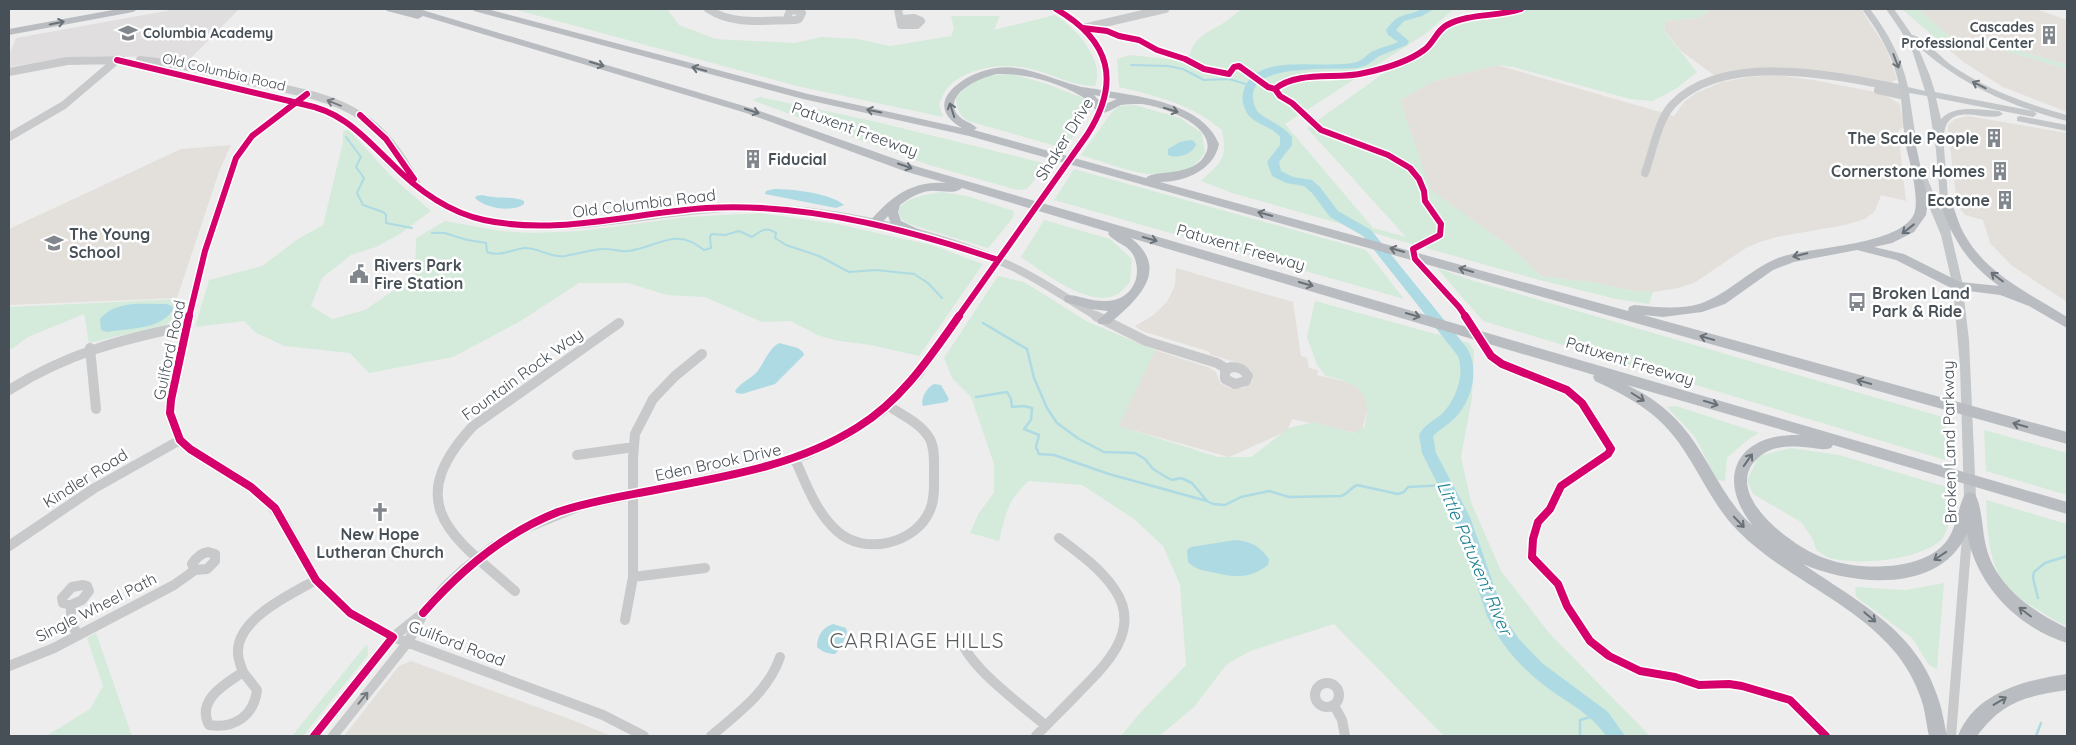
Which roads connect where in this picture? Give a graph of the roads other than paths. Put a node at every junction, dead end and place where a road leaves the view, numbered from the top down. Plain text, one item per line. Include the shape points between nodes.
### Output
1 (133, 9) edge
2 (390, 9) edge
3 (409, 9) edge
4 (477, 9) edge
5 (492, 9) edge
6 (708, 9) edge
7 (898, 9) edge
8 (1056, 9) edge
9 (1165, 9) edge
10 (1866, 9) edge
11 (1890, 9) edge
12 (786, 20) dead end
13 (901, 20) dead end
14 (1083, 28) junction
15 (1906, 29) junction
16 (9, 32) edge
17 (592, 40) junction
18 (550, 50) junction
19 (117, 60) junction
20 (9, 72) edge
21 (1070, 87) junction
22 (1905, 92) junction
23 (1107, 93) junction
24 (307, 94) junction
25 (1933, 98) junction
26 (1137, 101) junction
27 (296, 102) junction
28 (1101, 110) junction
29 (1999, 114) junction
30 (2067, 119) edge
31 (2067, 128) edge
32 (1909, 134) junction
33 (9, 138) edge
34 (1938, 140) junction
35 (1040, 152) junction
36 (1072, 161) junction
37 (1645, 173) dead end
38 (418, 186) junction
39 (895, 201) junction
40 (1018, 201) junction
41 (1945, 201) junction
42 (1070, 216) junction
43 (873, 225) junction
44 (922, 236) junction
45 (1947, 238) junction
46 (1848, 247) junction
47 (998, 260) junction
48 (1487, 276) junction
49 (1958, 286) junction
50 (1132, 298) junction
51 (1070, 299) junction
52 (2037, 304) junction
53 (1104, 320) junction
54 (619, 323) dead end
55 (2067, 323) edge
56 (187, 326) junction
57 (90, 348) junction
58 (1530, 349) junction
59 (702, 354) dead end
60 (1227, 369) dead end
61 (9, 390) edge
62 (888, 406) junction
63 (96, 409) dead end
64 (2067, 438) edge
65 (180, 440) junction
66 (634, 448) junction
67 (577, 454) dead end
68 (795, 460) junction
69 (1926, 467) junction
70 (1985, 484) junction
71 (634, 494) junction
72 (1970, 498) junction
73 (2067, 508) edge
74 (2067, 515) edge
75 (1059, 538) dead end
76 (9, 546) edge
77 (478, 558) junction
78 (705, 568) dead end
79 (195, 570) dead end
80 (633, 576) junction
81 (316, 580) junction
82 (515, 591) dead end
83 (71, 605) dead end
84 (423, 613) junction
85 (624, 620) dead end
86 (77, 636) junction
87 (960, 636) dead end
88 (2067, 636) edge
89 (393, 637) junction
90 (408, 642) junction
91 (780, 657) dead end
92 (9, 666) edge
93 (243, 672) junction
94 (2067, 682) edge
95 (1334, 705) dead end
96 (1046, 726) junction
97 (314, 736) edge
98 (333, 736) edge
99 (644, 736) edge
100 (711, 736) edge
101 (1036, 736) edge
102 (1345, 736) edge
103 (1938, 736) edge
104 (1951, 736) edge
105 (1967, 736) edge

16 -> 1 highway
2 - 18 highway
3 - 18 highway, Patuxent Freeway
4 - 17 highway, Patuxent Freeway
5 - 17 highway
6 - 12 street via 729,19
7 - 13 street
8 - 14 street, Shaker Drive
9 - 14 street
10 -> 22 main road, Broken Land Parkway via 1890,44
11 - 15 main road, Broken Land Parkway
14 - 23 street, Shaker Drive via 1104,61
15 - 25 main road, Broken Land Parkway via 1923,65
30 -> 15 main road via 2024,105 1969,80 1930,54
35 -> 17 highway, Patuxent Freeway via 946,127 808,97
18 -> 40 highway, Patuxent Freeway via 750,111 911,169
19 - 20 street, Old Columbia Road via 67,61
19 - 24 street, Old Columbia Road via 176,64
19 - 27 street, Old Columbia Road
19 - 33 street via 64,105
21 - 23 highway
21 - 28 highway via 1092,97
35 -> 21 highway via 960,123 950,108 951,96 965,81 996,71 1023,72
22 - 25 main road
22 - 32 main road, Broken Land Parkway
22 - 37 street via 1800,74 1737,75 1709,82 1684,94 1669,110
23 - 26 highway
23 - 28 street, Shaker Drive
24 - 27 street, Guilford Road
38 -> 24 street, Old Columbia Road via 386,138 368,122 333,102
25 - 29 main road
25 - 30 main road
25 - 34 main road, Broken Land Parkway
26 - 28 highway via 1119,102
26 -> 36 highway via 1184,114 1202,125 1212,144 1207,161 1191,173 1160,179
27 - 38 street, Old Columbia Road via 323,110 346,122
27 - 56 street, Guilford Road via 252,136 240,150 205,251
28 - 47 street, Shaker Drive
29 - 31 main road
29 - 34 main road via 1970,112 1951,115 1944,120
32 - 45 main road, Broken Land Parkway via 1921,176
32 -> 46 highway via 1922,202 1917,222 1900,235
34 - 41 main road, Broken Land Parkway
35 - 36 highway, Patuxent Freeway
48 -> 36 highway, Patuxent Freeway
38 - 43 street, Old Columbia Road via 438,203 466,215 518,226 570,226 689,210 744,207 788,210
39 - 40 highway via 918,190 943,187
39 - 43 highway
39 - 44 highway via 892,212 896,223
40 - 42 highway, Patuxent Freeway
41 - 45 main road, Broken Land Parkway
52 -> 41 highway via 1994,275 1970,252 1957,233
42 - 50 highway via 1118,235 1138,252 1143,264 1143,278
42 -> 58 highway, Patuxent Freeway
43 - 44 street, Old Columbia Road
44 - 47 street, Old Columbia Road
45 - 49 main road, Broken Land Parkway
46 -> 48 highway via 1791,258 1770,267 1720,301 1679,312 1625,309
46 - 49 highway via 1900,257
47 - 51 street, Old Columbia Road
47 - 62 street, Eden Brook Drive via 918,374
64 -> 48 highway, Patuxent Freeway
49 - 52 highway via 2000,291
49 - 72 main road, Broken Land Parkway via 1968,394
50 - 51 highway via 1103,307
50 - 53 highway
51 - 53 street, Old Columbia Road
52 - 55 highway
53 - 60 street, Old Columbia Road via 1136,336 1217,362
54 - 77 street, Fountain Rock Way via 484,417 449,455 438,487 440,514 452,534
56 - 57 street
56 - 65 street, Guilford Road via 170,414
57 - 61 street via 48,366
57 - 63 street
58 -> 69 highway, Patuxent Freeway
58 -> 103 highway via 1620,386 1664,417 1684,438 1720,497 1743,526 1773,552 1871,618 1906,654 1930,696
59 - 66 street via 653,399 640,421
62 - 68 street, Eden Brook Drive via 841,439
62 - 68 street via 928,435 934,456 934,496 929,513 918,527 900,540 871,544 839,534 820,510
65 - 76 street, Kindler Road via 93,489
65 - 81 street, Guilford Road via 266,499 284,522
66 - 67 street
66 - 71 street
68 - 71 street, Eden Brook Drive
69 - 70 highway, Patuxent Freeway
72 -> 69 highway via 1956,540 1940,557 1928,564 1904,570 1861,573 1823,565 1781,542 1749,508 1741,482 1744,466 1754,452 1784,441 1825,444
70 - 73 highway, Patuxent Freeway
70 - 74 highway
71 - 77 street, Eden Brook Drive via 558,512 518,532
71 - 80 street
88 -> 72 highway via 2019,608 1995,583 1981,557
72 - 104 street, Broken Land Parkway
75 - 96 street via 1114,585 1120,596 1124,620 1114,654
77 - 82 street
77 - 84 street, Eden Brook Drive via 449,583
78 - 80 street
79 - 86 street, Single Wheel Path via 174,585
80 - 85 street
81 - 89 street, Guilford Road via 350,613
81 - 93 street via 263,612 248,626 238,650
83 - 86 street via 71,619
84 - 89 street, Eden Brook Drive
84 - 90 street, Eden Brook Drive
86 - 92 street, Single Wheel Path
87 - 96 street via 962,646 974,663
89 - 90 street, Guilford Road
89 - 97 street, Eden Brook Drive
98 -> 90 street, Eden Brook Drive
90 - 99 street, Guilford Road via 603,715
91 - 100 street via 778,669 768,684
93 - 93 street via 209,699 204,713 204,720 209,725 224,727 236,723 254,706 257,690
105 -> 94 highway via 1995,703 2028,688
95 - 102 street via 1342,720
96 - 101 street

